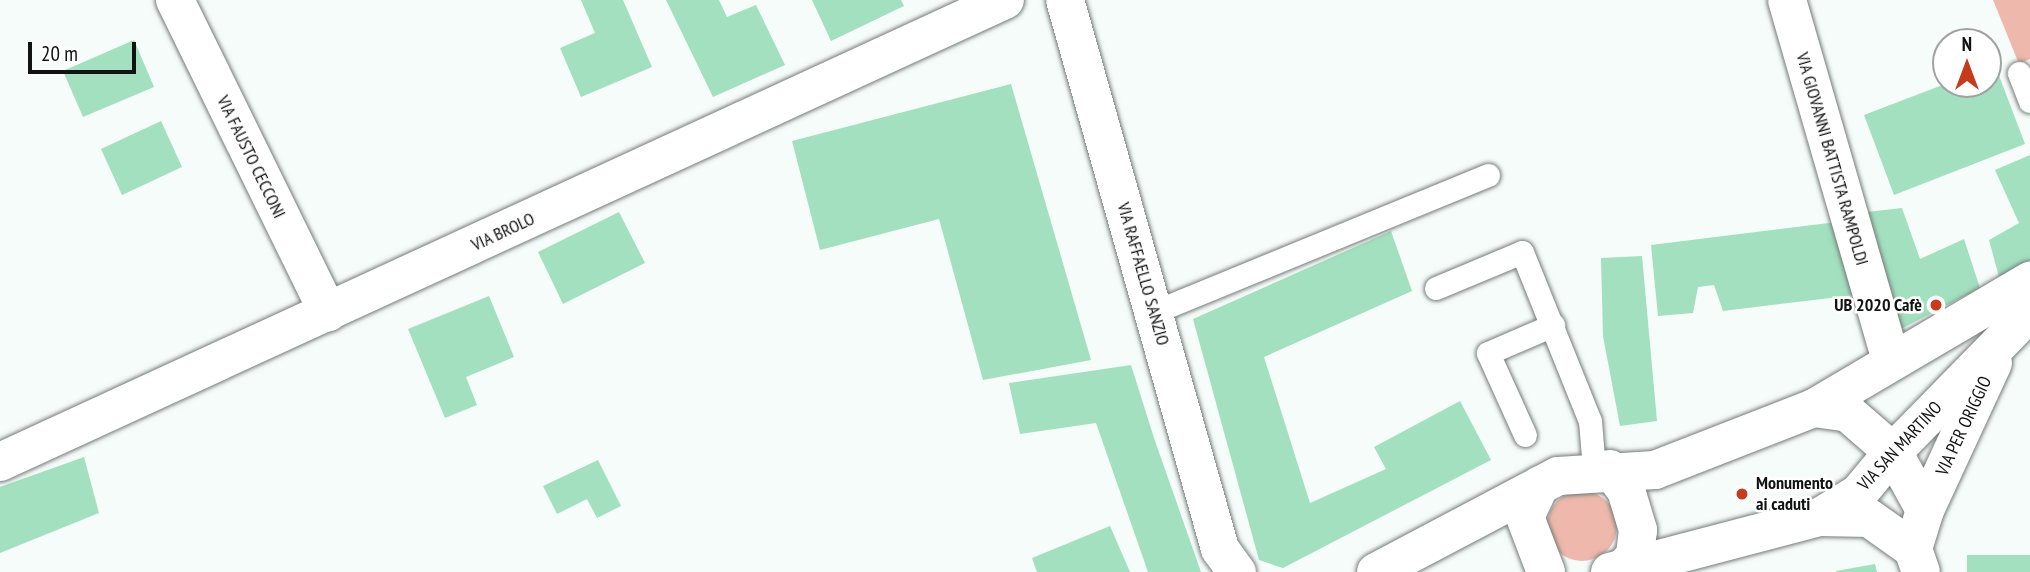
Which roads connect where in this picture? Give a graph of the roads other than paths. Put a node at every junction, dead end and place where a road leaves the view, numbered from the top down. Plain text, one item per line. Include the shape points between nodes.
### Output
1 (175, 0) edge
2 (1005, 0) edge
3 (1065, 0) edge
4 (1787, 0) edge
5 (2019, 73) dead end
6 (2030, 101) edge
7 (1488, 175) dead end
8 (2030, 281) edge
9 (1436, 288) dead end
10 (1154, 312) junction
11 (2030, 312) edge
12 (328, 313) junction
13 (1553, 326) junction
14 (2004, 342) junction
15 (1890, 358) junction
16 (1814, 408) junction
17 (1525, 435) dead end
18 (1893, 452) junction
19 (0, 462) edge
20 (1602, 469) junction
21 (1540, 485) junction
22 (1925, 510) junction
23 (1820, 517) junction
24 (1917, 561) edge
25 (1225, 564) edge
26 (1616, 571) edge
27 (1376, 572) edge
28 (1546, 572) edge

1 - 12 street, VIA FAUSTO CECCONI
2 - 12 street, VIA BROLO
3 - 10 street, VIA RAFFAELLO SANZIO
4 - 15 street, VIA GIOVANNI BATTISTA RAMPOLDI
5 - 6 lane
7 - 10 lane
8 - 15 street
9 - 13 lane via 1522,253
10 - 25 street, VIA RAFFAELLO SANZIO
11 - 14 street, VIA SAN MARTINO
12 - 19 street, VIA BROLO
13 - 17 lane via 1488,353
13 - 20 lane via 1590,421
14 - 18 street, VIA SAN MARTINO
14 - 22 street, VIA PER ORIGGIO
15 - 16 street
16 - 18 street, VIA PER ORIGGIO via 1848,413
16 - 20 street via 1655,470
18 - 22 street, VIA PER ORIGGIO
18 - 23 street, VIA SAN MARTINO via 1858,492
20 - 21 street
20 - 26 street, VIA SAN MARTINO via 1626,490 1638,530 1635,556
21 - 27 street
21 - 28 street via 1525,517
22 - 24 street, VIA PER ORIGGIO
23 - 24 street, VIA PER ORIGGIO via 1869,518
23 - 26 street, VIA SAN MARTINO

